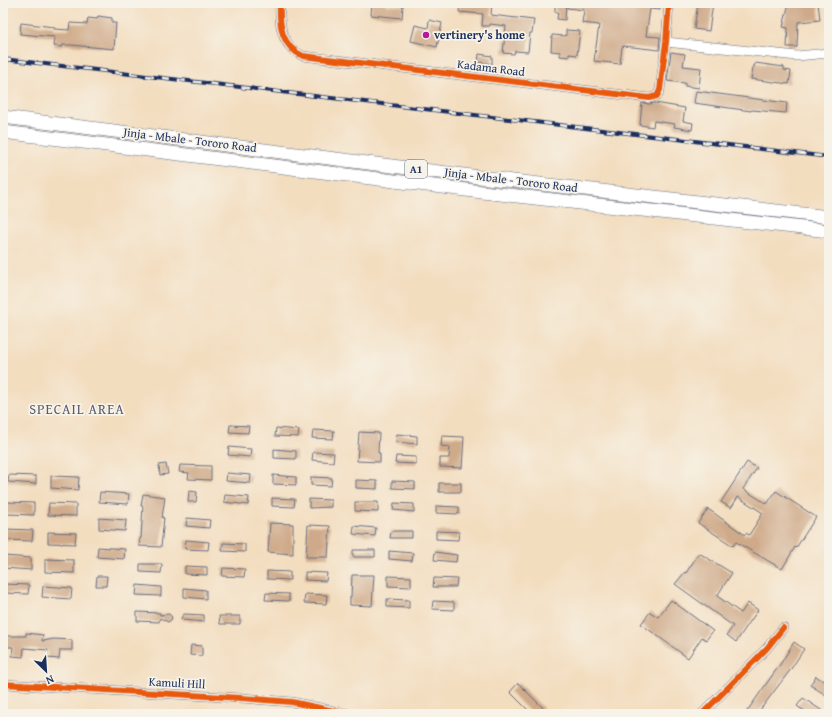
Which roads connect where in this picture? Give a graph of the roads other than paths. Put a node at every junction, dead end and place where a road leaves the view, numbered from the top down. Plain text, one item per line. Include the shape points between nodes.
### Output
1 (280, 3) edge
2 (668, 3) edge
3 (666, 42) junction
4 (829, 53) edge
5 (3, 117) edge
6 (3, 132) edge
7 (829, 217) edge
8 (829, 231) edge
9 (783, 628) dead end
10 (3, 684) edge
11 (348, 714) edge
12 (702, 714) edge

1 - 3 street, Kadama Road via 284,38 289,47 303,56 649,98 657,96 660,90
2 - 3 street, Kadama Road
3 - 4 street via 797,56
5 - 7 highway, Jinja - Mbale - Tororo Road / A1 via 479,177
6 - 8 highway, Jinja - Mbale - Tororo Road / A1 via 482,192
9 - 12 street via 767,648
10 - 11 street, Kamuli Hill via 292,702

